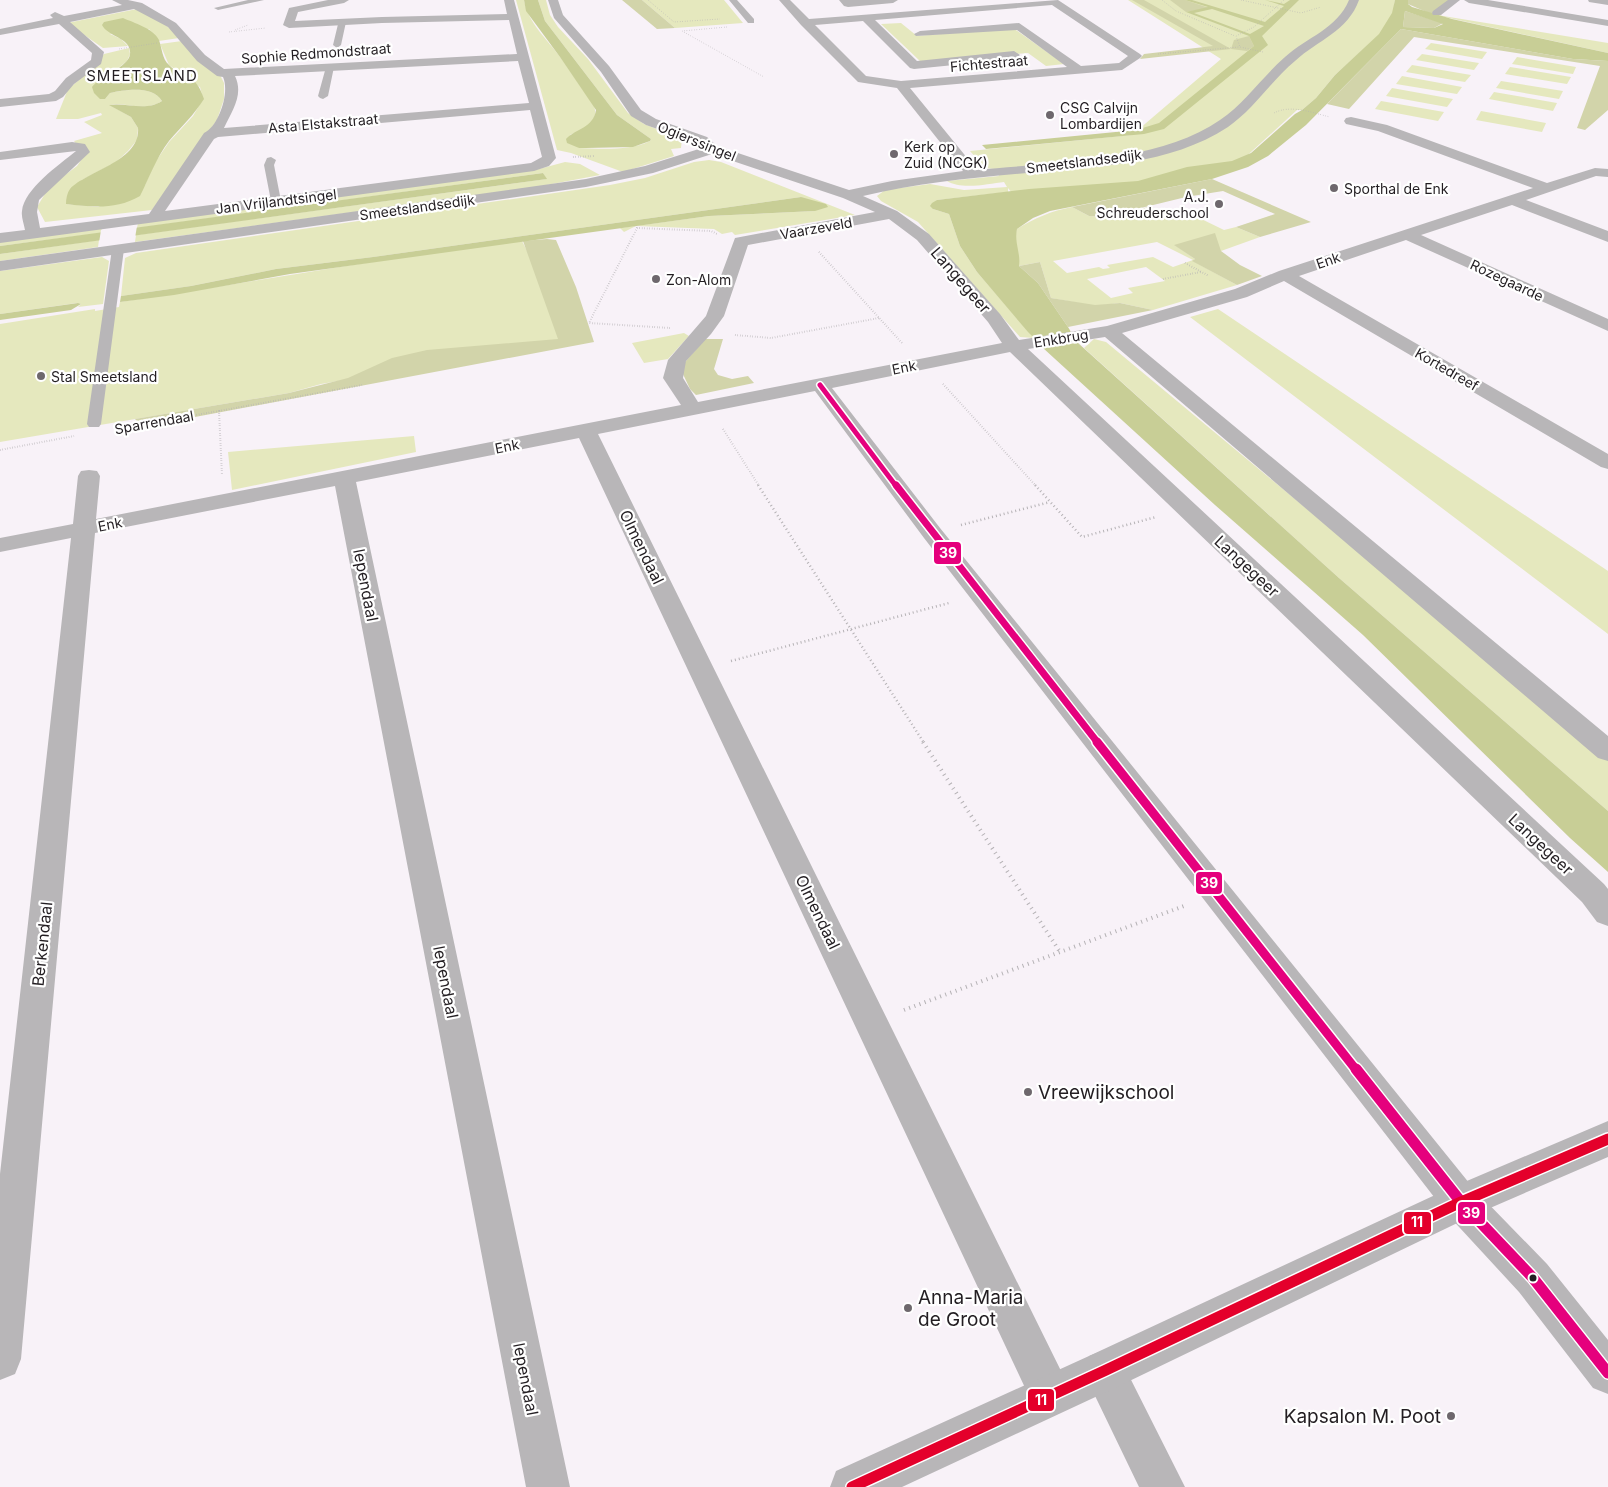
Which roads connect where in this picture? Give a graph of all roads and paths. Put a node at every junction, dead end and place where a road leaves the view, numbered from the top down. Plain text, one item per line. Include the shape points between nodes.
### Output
1 (260, 0) edge
2 (344, 0) edge
3 (509, 0) edge
4 (553, 0) edge
5 (648, 0) edge
6 (734, 0) edge
7 (784, 0) edge
8 (844, 0) edge
9 (893, 0) edge
10 (961, 0) edge
11 (1162, 0) edge
12 (1241, 0) edge
13 (1284, 0) edge
14 (1354, 0) edge
15 (1455, 0) edge
16 (1469, 0) edge
17 (1594, 0) edge
18 (120, 1) edge
19 (156, 2) dead end
20 (1608, 2) edge
21 (136, 3) edge
22 (1321, 6) dead end
23 (218, 8) dead end
24 (973, 9) junction
25 (1272, 9) junction
26 (1437, 13) dead end
27 (514, 17) junction
28 (58, 18) junction
29 (866, 18) junction
30 (750, 19) joint
31 (342, 22) junction
32 (805, 23) junction
33 (1608, 23) edge
34 (289, 25) junction
35 (0, 26) edge
36 (727, 27) dead end
37 (0, 32) edge
38 (229, 32) dead end
39 (920, 34) dead end
40 (1236, 36) junction
41 (158, 43) dead end
42 (337, 45) dead end
43 (1240, 47) junction
44 (112, 50) dead end
45 (1266, 52) dead end
46 (1014, 56) dead end
47 (1136, 56) junction
48 (522, 57) junction
49 (330, 67) junction
50 (1080, 70) junction
51 (228, 74) junction
52 (764, 77) dead end
53 (901, 86) junction
54 (323, 96) dead end
55 (0, 103) edge
56 (535, 106) junction
57 (1288, 109) dead end
58 (1324, 116) dead end
59 (1351, 121) dead end
60 (215, 133) junction
61 (712, 149) junction
62 (0, 156) edge
63 (272, 160) dead end
64 (1608, 173) edge
65 (973, 174) junction
66 (1547, 188) junction
67 (848, 194) junction
68 (1513, 200) junction
69 (276, 201) junction
70 (892, 214) junction
71 (154, 217) junction
72 (122, 224) junction
73 (800, 230) junction
74 (34, 234) junction
75 (1406, 234) junction
76 (1608, 237) edge
77 (0, 238) edge
78 (741, 242) junction
79 (119, 246) junction
80 (0, 266) edge
81 (1201, 272) dead end
82 (1285, 275) junction
83 (1163, 279) dead end
84 (880, 318) junction
85 (1608, 326) edge
86 (704, 331) junction
87 (1098, 332) junction
88 (1021, 345) junction
89 (923, 364) junction
90 (362, 385) dead end
91 (820, 385) junction
92 (701, 407) junction
93 (220, 411) junction
94 (94, 424) dead end
95 (113, 429) dead end
96 (586, 431) junction
97 (74, 436) dead end
98 (0, 450) edge
99 (1608, 463) edge
100 (90, 476) dead end
101 (344, 478) junction
102 (222, 501) junction
103 (1050, 502) junction
104 (1187, 509) junction
105 (84, 529) junction
106 (932, 533) junction
107 (0, 545) edge
108 (982, 595) junction
109 (850, 628) junction
110 (701, 670) junction
111 (1608, 751) edge
112 (1217, 894) junction
113 (1608, 913) edge
114 (1060, 952) junction
115 (871, 1022) junction
116 (1608, 1139) edge
117 (1461, 1202) junction
118 (0, 1359) edge
119 (1104, 1371) junction
120 (1608, 1373) edge
121 (1050, 1394) junction
122 (548, 1487) edge
123 (852, 1487) edge
124 (1164, 1487) edge

1 - 23 lane
2 - 34 street via 293,10
3 - 27 street
4 - 61 street, Ogierssingel via 558,16 605,69 636,114 702,140
5 - 30 path via 674,22
6 - 30 lane
7 - 32 street, Fichtestraat
8 - 9 street via 848,4
10 - 24 street
11 - 40 path via 1176,11
12 - 25 path
13 - 25 path
14 - 65 street, Smeetslandsedijk via 1346,16 1333,29 1292,57 1224,124 1204,134 1150,153 1106,161
15 - 26 street
16 - 33 street
17 - 20 street
18 - 21 street
18 - 28 street
19 - 21 street
21 - 28 street
21 - 51 street, Sophie Redmondstraat via 172,25 201,58 221,73
22 - 25 path via 1301,13
24 - 29 street
24 - 47 street via 1054,2
25 - 40 path via 1257,24
27 - 31 street
27 - 48 street
28 - 35 street
28 - 37 street
28 - 55 street via 95,47 97,61 52,98
29 - 32 street
29 - 46 street, Fichtestraat via 914,65
31 - 34 street
31 - 42 lane
32 - 53 street, Fichtestraat via 862,79
34 - 38 path
36 - 52 path via 682,31
39 - 50 street, Fichtestraat via 1019,26
40 - 43 path
41 - 44 path
43 - 45 path
43 - 47 path
47 - 50 street, Fichtestraat via 1122,66
48 - 49 street, Sophie Redmondstraat
48 - 56 street
49 - 51 street, Sophie Redmondstraat
49 - 54 lane
50 - 53 street, Fichtestraat
51 - 60 street via 233,91
53 - 65 street
56 - 60 street, Asta Elstakstraat
56 - 69 street, Jan Vrijlandtsingel via 549,158 534,167
57 - 58 path
59 - 66 street via 1382,128
60 - 71 street
61 - 67 street, Ogierssingel
61 - 79 street, Smeetslandsedijk via 648,170 586,182
62 - 74 street via 72,146 80,147 83,152 32,199 29,212
63 - 69 lane via 269,165
64 - 66 street, Enk via 1595,172
65 - 67 street, Smeetslandsedijk via 891,184
66 - 68 street, Enk
67 - 70 street, Ogierssingel
68 - 75 street, Enk
68 - 76 street
69 - 71 street, Jan Vrijlandtsingel
70 - 73 street, Vaarzeveld
70 - 88 street, Langegeer via 923,237
71 - 72 street, Jan Vrijlandtsingel
72 - 74 street, Jan Vrijlandtsingel
72 - 79 street
73 - 78 street, Vaarzeveld
73 - 84 path
74 - 77 street, Jan Vrijlandtsingel
75 - 82 street, Enk
75 - 85 street, Rozegaarde
78 - 86 street via 715,316
78 - 86 path via 711,231 637,228 589,323
79 - 80 street, Smeetslandsedijk
79 - 94 lane
81 - 83 path
82 - 87 street, Enk via 1240,293
82 - 99 street, Kortedreef
84 - 86 path via 771,338
84 - 89 path
86 - 92 street via 676,360 673,378
87 - 88 street, Enkbrug
87 - 111 street
88 - 89 street, Enk
88 - 104 street, Langegeer
89 - 91 street, Enk
89 - 103 path
90 - 93 path, Sparrendaal
91 - 92 street, Enk
91 - 106 street
92 - 96 street, Enk
92 - 109 path
93 - 95 path, Sparrendaal
93 - 102 path
96 - 101 street, Enk
96 - 110 street, Olmendaal
97 - 98 path
100 - 105 street
101 - 102 street, Enk
101 - 122 street, Iependaal
102 - 105 street, Enk
103 - 104 path via 1082,537
103 - 106 path
104 - 113 street, Langegeer via 1593,893
105 - 107 street, Enk
105 - 118 street, Berkendaal
106 - 108 street
108 - 109 path
108 - 112 street
109 - 110 path
109 - 114 path
110 - 115 street, Olmendaal
112 - 114 path
112 - 117 street
114 - 115 path
115 - 121 street, Olmendaal
116 - 117 street
117 - 119 street
117 - 120 street via 1533,1278
119 - 121 street
119 - 124 street
121 - 123 street

